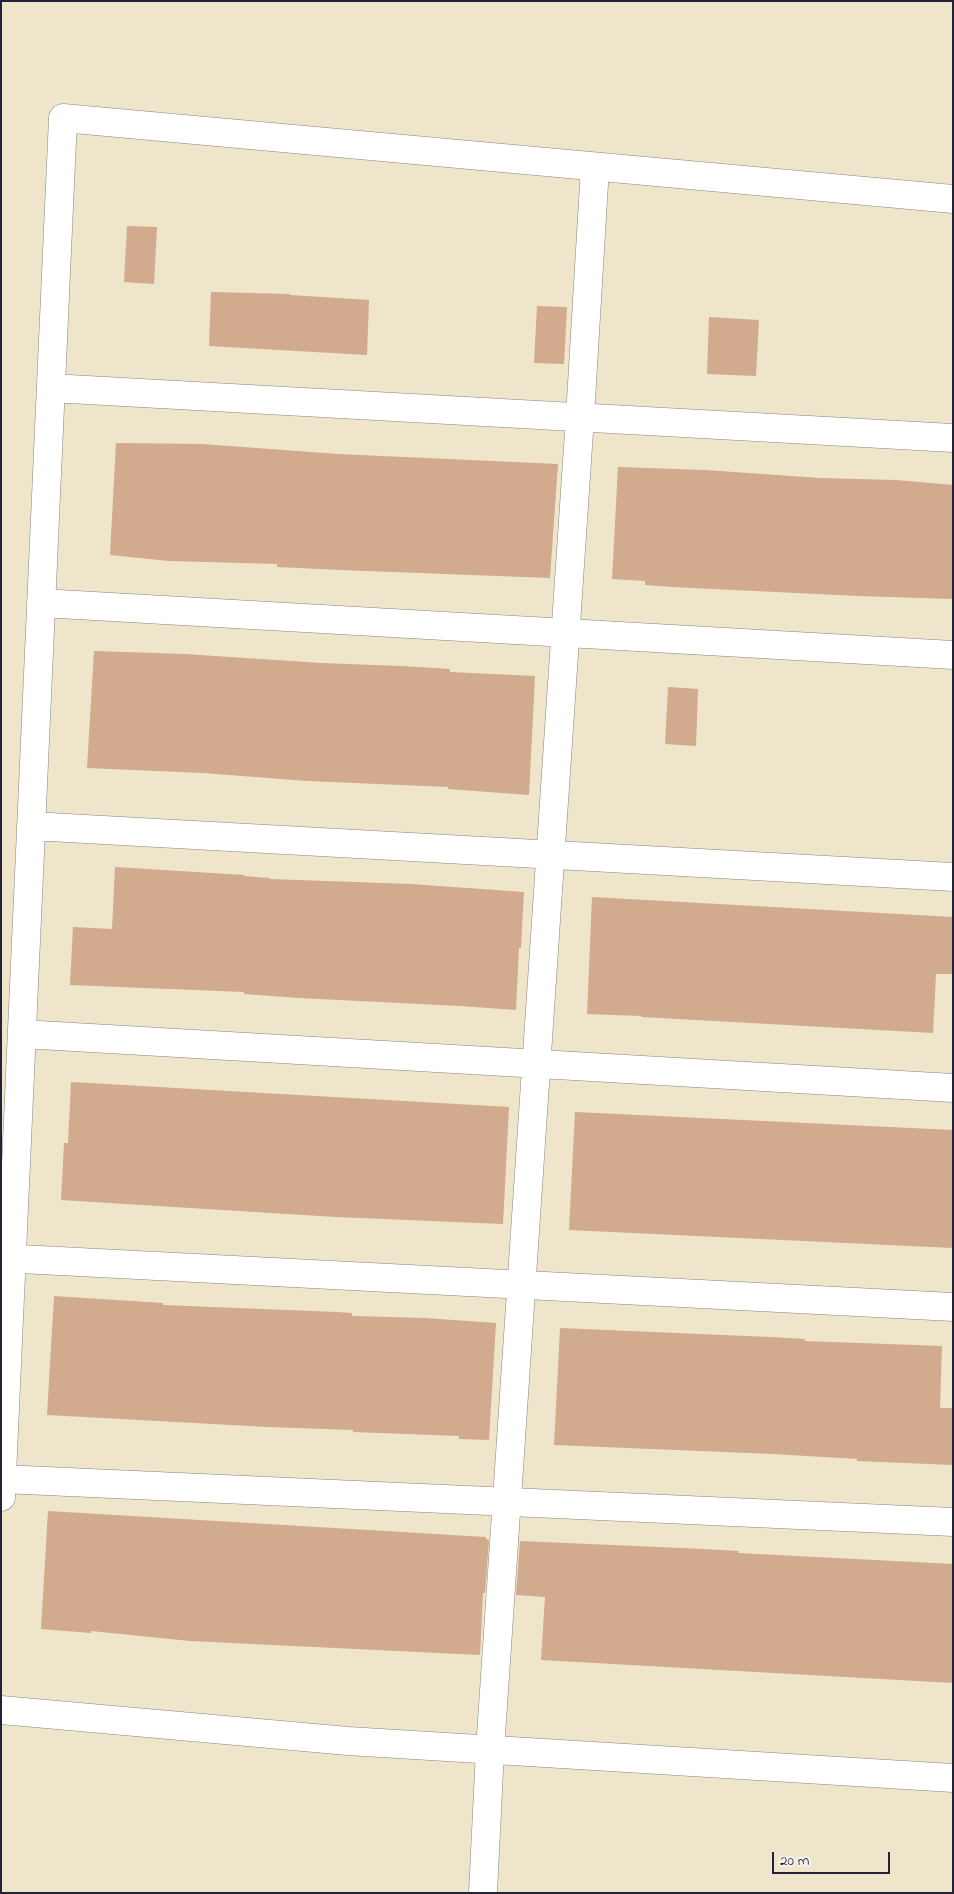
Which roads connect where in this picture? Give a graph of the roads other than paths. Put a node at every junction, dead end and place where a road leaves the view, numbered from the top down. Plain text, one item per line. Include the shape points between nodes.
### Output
1 (595, 167) junction
2 (953, 200) edge
3 (51, 388) junction
4 (580, 417) junction
5 (953, 438) edge
6 (41, 603) junction
7 (566, 633) junction
8 (953, 655) edge
9 (31, 826) junction
10 (551, 855) junction
11 (953, 877) edge
12 (22, 1034) junction
13 (537, 1064) junction
14 (953, 1088) edge
15 (6, 1258) edge
16 (522, 1284) junction
17 (953, 1307) edge
18 (2, 1488) edge
19 (507, 1502) junction
20 (953, 1522) edge
21 (1, 1710) edge
22 (490, 1750) junction
23 (953, 1778) edge
24 (483, 1893) edge

1 - 2 lane
1 - 3 lane via 62,118
1 - 4 lane
3 - 4 lane
3 - 6 lane
4 - 5 lane
4 - 7 lane
6 - 7 lane
6 - 9 lane
7 - 8 lane
7 - 10 lane
9 - 10 lane
9 - 12 lane
10 - 11 lane
10 - 13 lane
12 - 13 lane
12 - 15 lane
13 - 14 lane
13 - 16 lane
15 - 16 lane
15 - 18 lane
16 - 17 lane
16 - 19 lane
18 - 19 lane
19 - 20 lane
19 - 22 lane
21 - 22 lane via 348,1741
22 - 23 lane
22 - 24 lane

